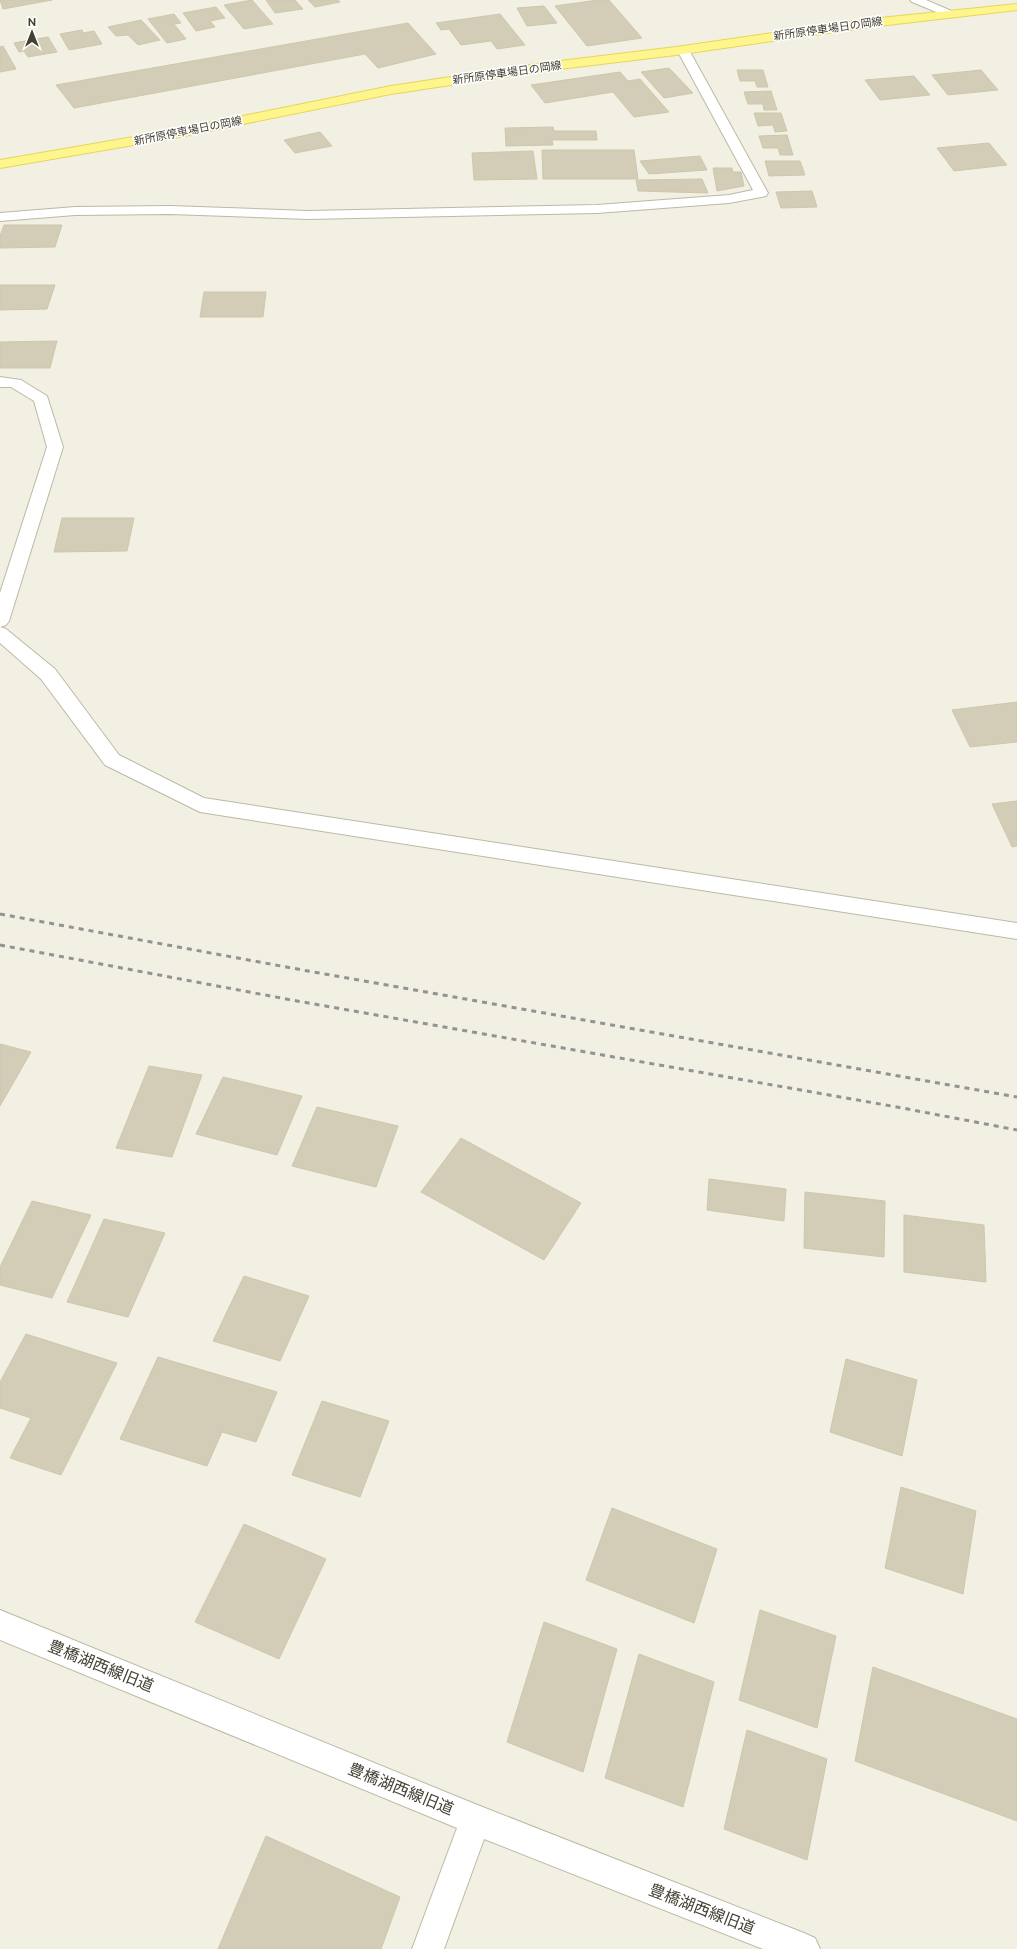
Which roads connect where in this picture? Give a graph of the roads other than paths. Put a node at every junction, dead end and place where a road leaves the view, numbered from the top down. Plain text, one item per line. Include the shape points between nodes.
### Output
1 (916, 0) edge
2 (1017, 7) edge
3 (950, 14) junction
4 (683, 50) junction
5 (0, 164) edge
6 (0, 217) edge
7 (0, 382) edge
8 (0, 622) edge
9 (0, 633) edge
10 (1017, 931) edge
11 (0, 1625) edge
12 (475, 1820) junction
13 (428, 1949) edge
14 (804, 1949) edge

1 - 3 street
2 - 3 main road, 新所原停車場日の岡線
3 - 4 main road, 新所原停車場日の岡線
4 - 5 main road, 新所原停車場日の岡線 via 543,67 391,90 174,134
4 - 6 street via 762,193 729,199 597,209 308,215 170,210 83,211
7 - 8 street via 15,383 41,399 55,447
9 - 10 street via 48,674 112,760 200,805
11 - 12 street, 豊橋湖西線旧道
12 - 13 street
12 - 14 street, 豊橋湖西線旧道

